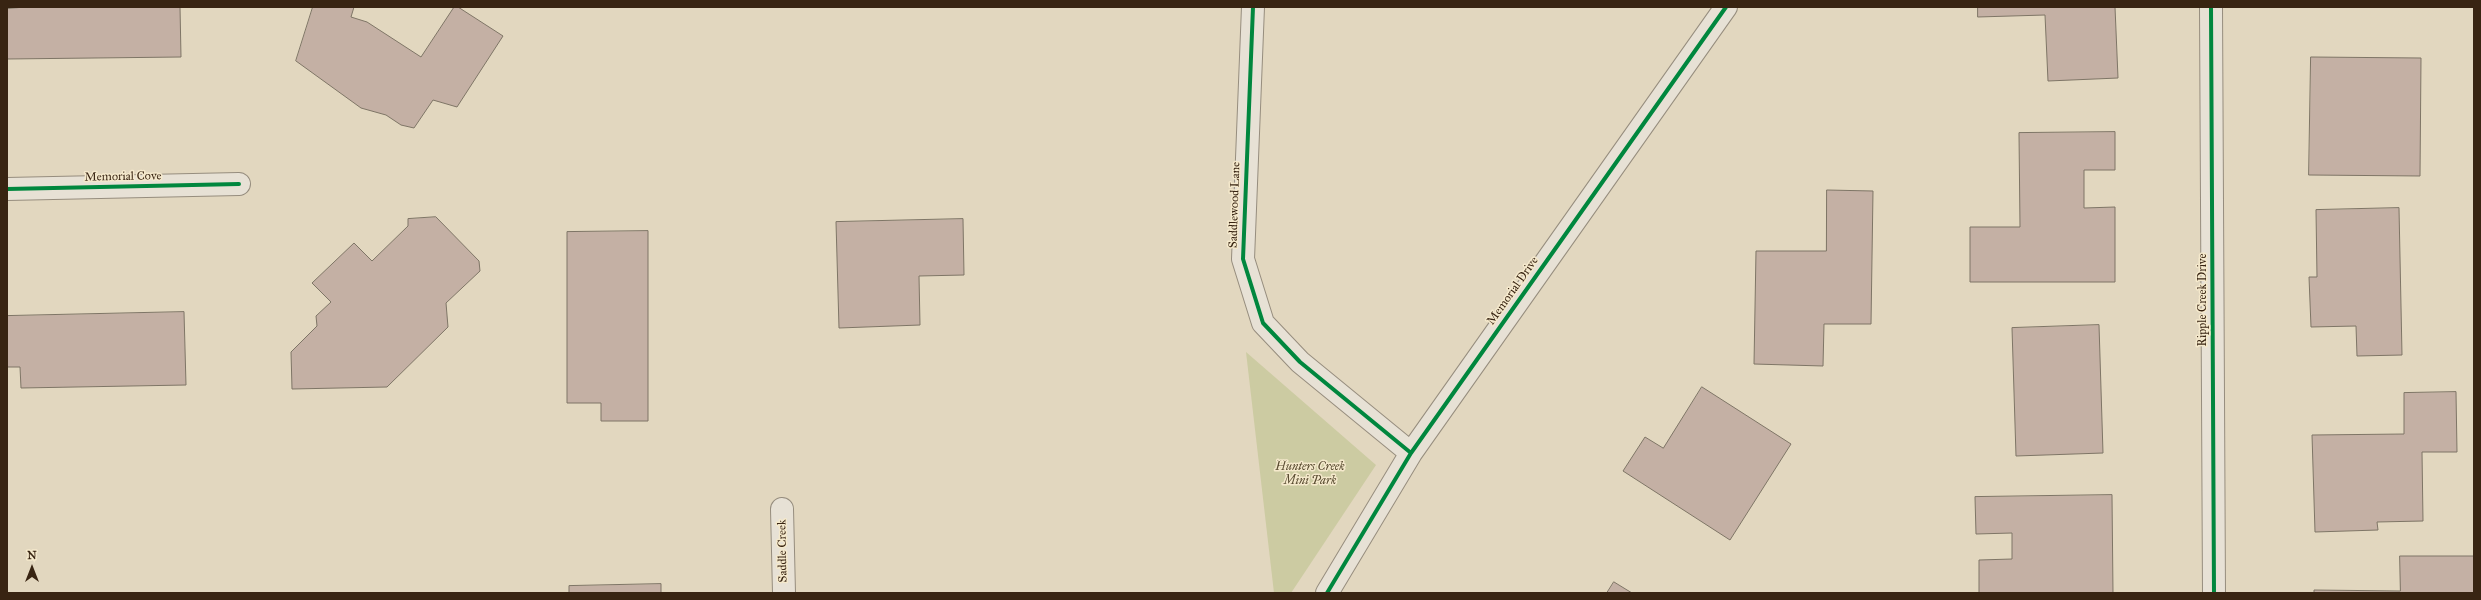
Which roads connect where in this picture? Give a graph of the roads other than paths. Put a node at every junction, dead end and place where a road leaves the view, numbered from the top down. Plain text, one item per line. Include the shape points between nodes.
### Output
1 (1253, 7) edge
2 (1726, 7) edge
3 (2211, 7) edge
4 (239, 184) dead end
5 (7, 189) edge
6 (1411, 453) junction
7 (782, 509) dead end
8 (784, 593) edge
9 (1327, 593) edge
10 (2214, 593) edge

1 - 6 street, Saddlewood Lane via 1243,259 1263,323 1300,362
2 - 6 street, Memorial Drive
3 - 10 street, Ripple Creek Drive
4 - 5 street, Memorial Cove
6 - 9 street, Memorial Drive
7 - 8 street, Saddle Creek

